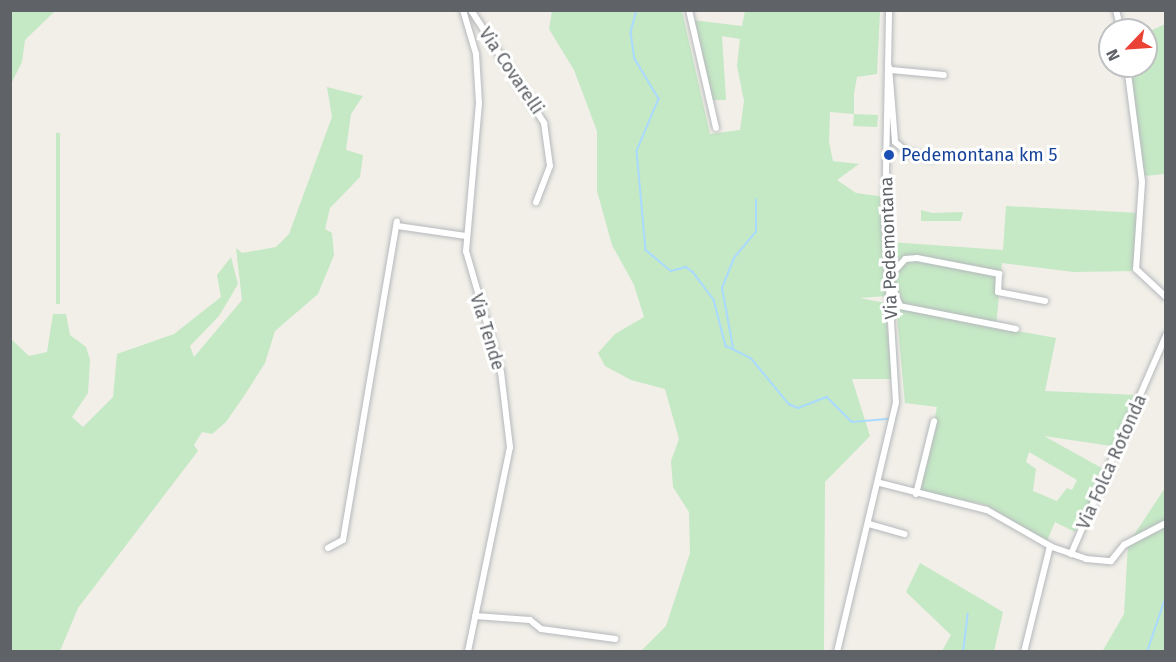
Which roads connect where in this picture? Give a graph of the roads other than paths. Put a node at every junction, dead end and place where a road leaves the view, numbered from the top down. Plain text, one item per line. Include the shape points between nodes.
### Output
1 (463, 10) edge
2 (471, 10) edge
3 (689, 10) edge
4 (889, 10) edge
5 (889, 67) junction
6 (944, 75) dead end
7 (1129, 78) edge
8 (716, 128) dead end
9 (932, 158) dead end
10 (536, 202) dead end
11 (466, 236) junction
12 (888, 277) junction
13 (1166, 297) edge
14 (1045, 301) dead end
15 (1016, 329) dead end
16 (1166, 335) edge
17 (934, 421) dead end
18 (880, 483) junction
19 (916, 494) junction
20 (1166, 523) edge
21 (869, 524) junction
22 (905, 534) dead end
23 (1050, 546) junction
24 (328, 548) dead end
25 (1071, 554) junction
26 (475, 616) junction
27 (615, 639) dead end
28 (468, 651) edge
29 (837, 651) edge
30 (1024, 651) edge

1 - 11 street, Via Tende via 476,54 479,98
2 - 10 street, Via Covarelli via 545,125 550,164
3 - 8 street
4 - 5 street, Via Pedemontana
5 - 6 street
5 - 9 street via 895,142 908,153
5 - 12 street, Via Pedemontana
7 - 13 street via 1142,182 1137,269
11 - 24 street via 397,224 343,540
11 - 26 street, Via Tende via 473,285 501,372 510,447
12 - 14 street via 915,258 999,274 998,292
12 - 15 street via 900,306
12 - 18 street, Via Pedemontana via 896,403
16 - 25 street, Via Folca Rotonda
17 - 19 street
18 - 19 street
18 - 21 street, Via Pedemontana
19 - 23 street via 987,510
20 - 25 street via 1124,545 1111,561
21 - 22 street
21 - 29 street, Via Pedemontana
23 - 25 street
23 - 30 street
26 - 27 street via 530,620 541,629
26 - 28 street, Via Tende

